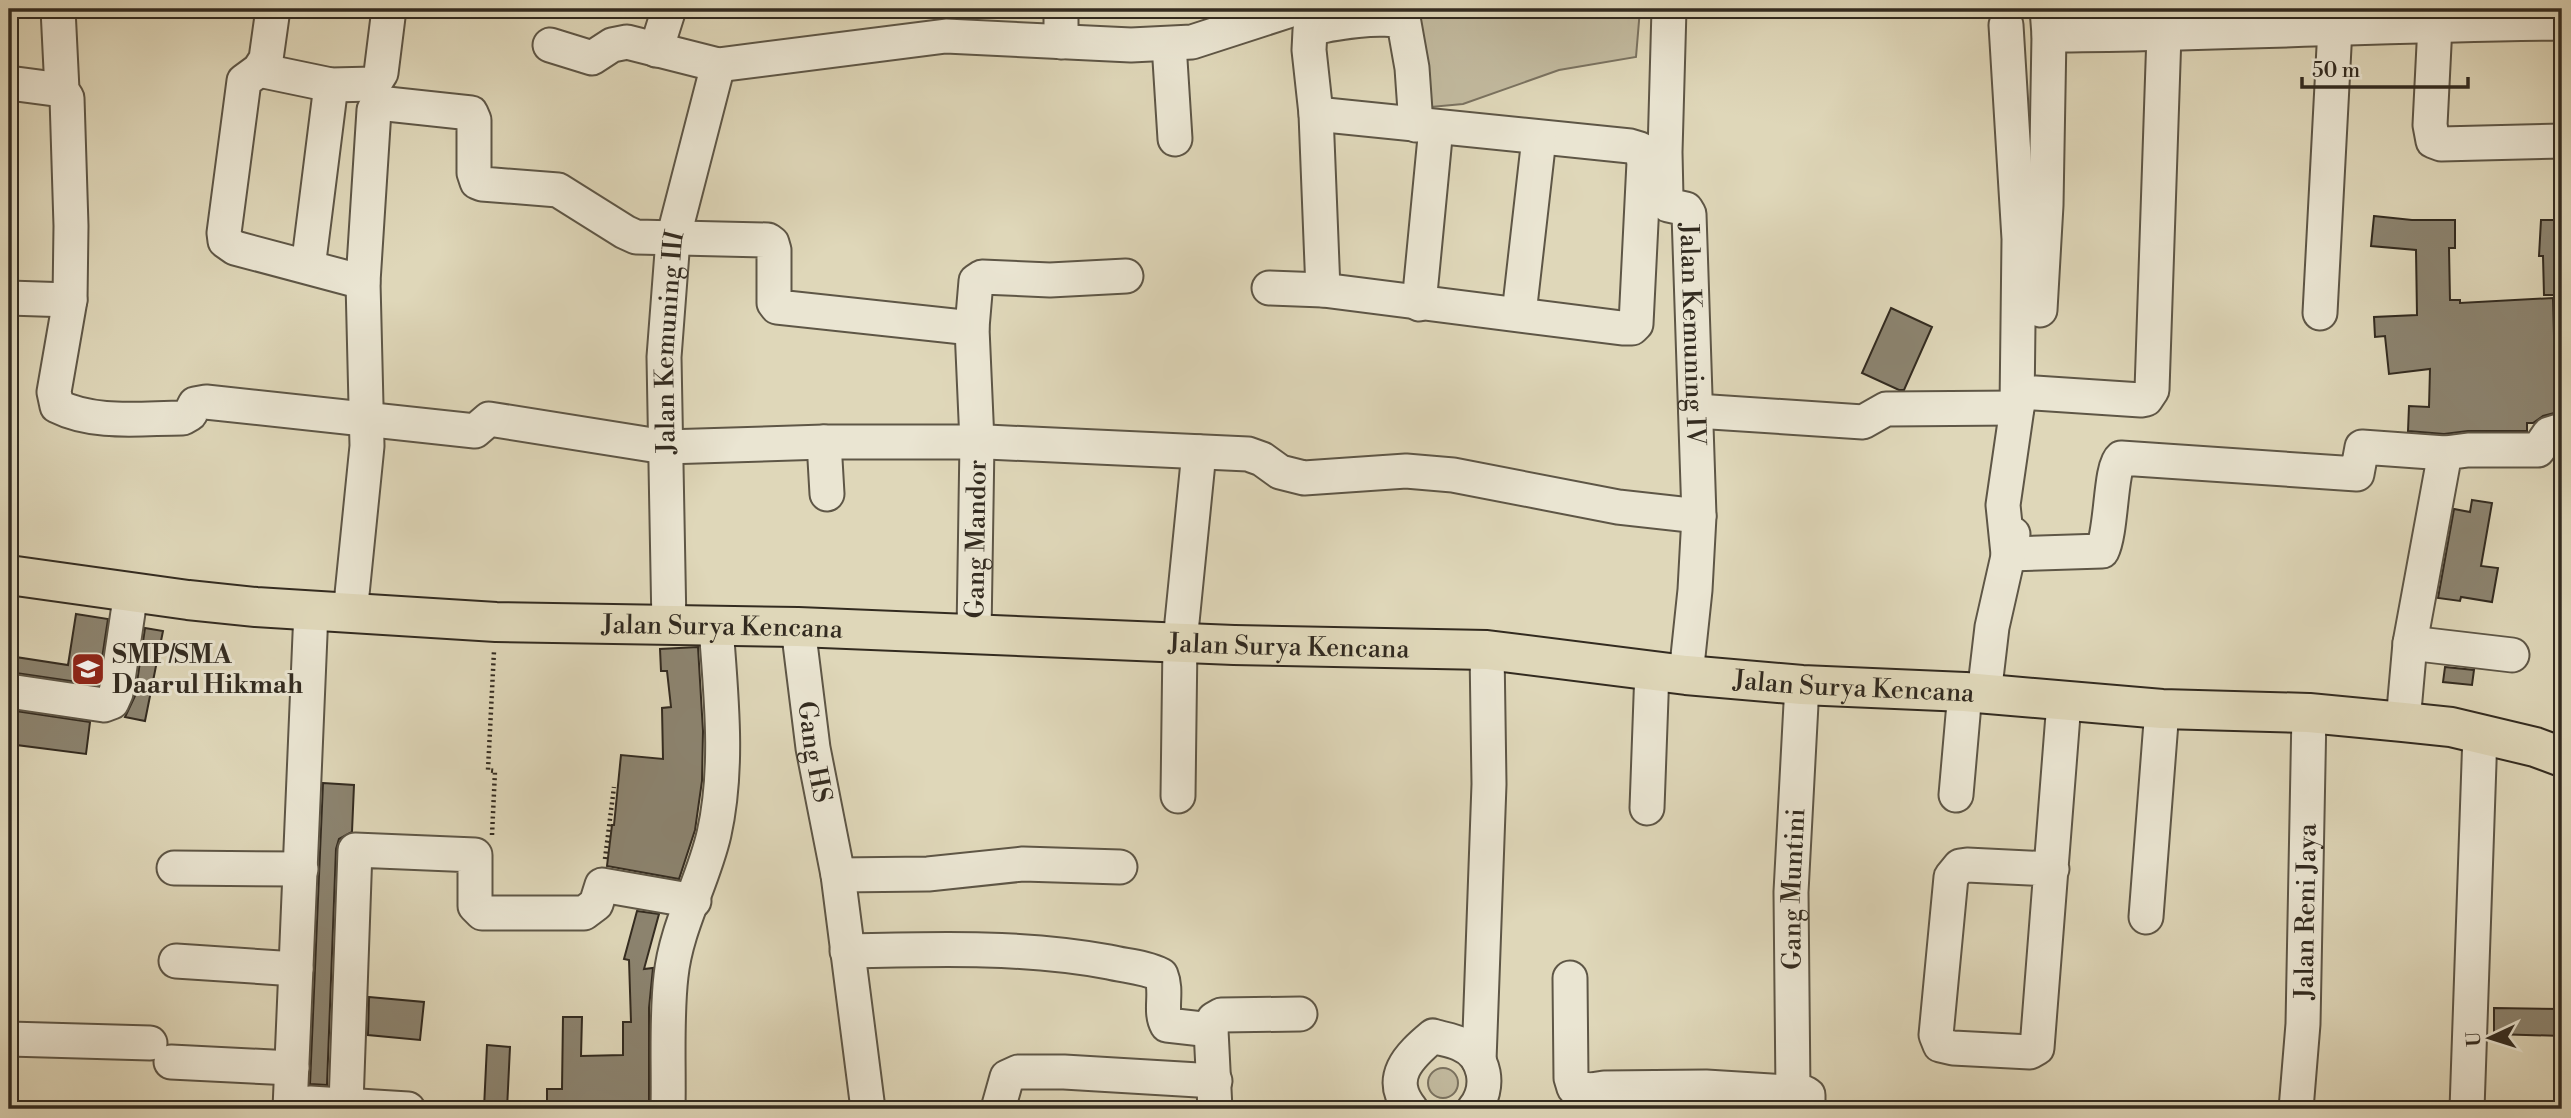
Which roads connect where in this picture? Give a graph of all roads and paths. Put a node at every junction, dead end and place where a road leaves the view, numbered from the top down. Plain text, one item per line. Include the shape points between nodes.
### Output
1 (58, 9) edge
2 (273, 9) edge
3 (389, 9) edge
4 (669, 9) edge
5 (1060, 9) edge
6 (1294, 9) edge
7 (1669, 9) edge
8 (2335, 19) edge
9 (2048, 22) edge
10 (2562, 23) edge
11 (2006, 25) dead end
12 (2435, 25) junction
13 (2164, 34) junction
14 (1061, 42) junction
15 (1169, 44) junction
16 (550, 45) dead end
17 (656, 50) junction
18 (718, 65) junction
19 (259, 70) junction
20 (9, 83) edge
21 (331, 85) junction
22 (62, 90) junction
23 (1316, 114) junction
24 (1426, 126) junction
25 (1539, 138) junction
26 (1175, 139) dead end
27 (2562, 141) edge
28 (673, 239) junction
29 (309, 260) dead end
30 (1126, 276) dead end
31 (363, 282) junction
32 (1269, 288) dead end
33 (1323, 290) junction
34 (9, 298) edge
35 (70, 300) junction
36 (1419, 304) junction
37 (1638, 304) junction
38 (1692, 311) junction
39 (2320, 313) dead end
40 (1519, 314) junction
41 (972, 328) junction
42 (2026, 400) junction
43 (1696, 411) junction
44 (366, 418) junction
45 (2562, 430) edge
46 (824, 442) junction
47 (977, 442) junction
48 (665, 447) junction
49 (1199, 452) junction
50 (2445, 453) junction
51 (827, 494) dead end
52 (1699, 516) junction
53 (2008, 554) junction
54 (9, 575) edge
55 (131, 592) junction
56 (311, 611) junction
57 (350, 614) junction
58 (496, 622) junction
59 (669, 626) junction
60 (716, 627) junction
61 (798, 627) junction
62 (974, 633) junction
63 (1180, 642) junction
64 (2410, 643) junction
65 (1487, 650) junction
66 (2512, 655) dead end
67 (1669, 672) junction
68 (1802, 685) junction
69 (9, 691) edge
70 (1974, 694) junction
71 (2064, 702) junction
72 (2162, 709) junction
73 (2309, 713) junction
74 (2403, 722) junction
75 (2480, 734) junction
76 (2562, 757) edge
77 (614, 787) dead end
78 (1956, 795) dead end
79 (1178, 796) dead end
80 (1647, 808) dead end
81 (475, 855) junction
82 (1120, 867) dead end
83 (174, 869) dead end
84 (301, 869) junction
85 (2052, 869) junction
86 (838, 876) junction
87 (602, 885) junction
88 (694, 901) junction
89 (2146, 917) dead end
90 (847, 951) junction
91 (176, 961) dead end
92 (296, 968) junction
93 (1481, 970) junction
94 (1570, 978) dead end
95 (1300, 1014) dead end
96 (1211, 1030) junction
97 (1433, 1036) junction
98 (9, 1039) edge
99 (292, 1068) junction
100 (1486, 1093) edge
101 (1215, 1095) edge
102 (1800, 1101) edge
103 (346, 1104) junction
104 (303, 1107) edge
105 (408, 1109) edge
106 (668, 1109) edge
107 (868, 1109) edge
108 (998, 1109) edge
109 (1411, 1109) edge
110 (2295, 1109) edge
111 (2467, 1109) edge

1 - 22 street
2 - 19 street via 266,59
3 - 21 street via 377,82
4 - 17 street
5 - 14 street
6 - 15 street via 1192,42
7 - 38 street, Jalan Kemuning IV via 1666,198 1668,205 1689,214
8 - 12 street
8 - 13 street
8 - 39 street
9 - 13 street
9 - 42 street via 2046,205
10 - 12 street
11 - 42 street
12 - 27 street via 2433,141
13 - 42 street via 2152,390 2141,400
14 - 15 street
14 - 18 street via 938,36
15 - 26 street
16 - 17 street via 592,58 626,42
17 - 18 street
18 - 28 street, Jalan Kemuning III
19 - 21 street
19 - 31 street via 244,81 241,94 225,241 235,248
20 - 22 street
21 - 29 street
22 - 35 street via 67,98
23 - 24 street
23 - 24 street via 1310,30 1396,19 1405,26
23 - 33 street
24 - 25 street
24 - 36 street
25 - 37 street via 1640,149
25 - 40 street
28 - 31 street via 625,232 558,190 477,182 471,113 382,102 374,110
28 - 41 street via 768,240 774,250 777,307
28 - 48 street, Jalan Kemuning III via 664,357
30 - 41 street, Gang Mandor via 1050,281 980,277
31 - 44 street
32 - 33 street
33 - 36 street
34 - 35 street
35 - 44 street via 54,392 57,406 67,411 99,418 183,418 195,404 206,402
36 - 40 street
37 - 38 street
37 - 40 street via 1636,324 1630,328
38 - 43 street, Jalan Kemuning IV
41 - 47 street, Gang Mandor
42 - 43 street via 1886,409 1863,422
42 - 53 street via 2018,518
43 - 52 street, Jalan Kemuning IV
44 - 48 street via 475,431 489,419
44 - 57 street via 365,476
45 - 50 street via 2549,434 2538,450
46 - 47 street
46 - 48 street
46 - 51 street
47 - 49 street
47 - 62 street, Gang Mandor
48 - 59 street, Jalan Kemuning III
49 - 52 street via 1248,454 1280,472 1304,478 1406,471 1453,475 1618,507
49 - 63 street
50 - 53 street via 2362,447 2357,474 2121,458 2115,465 2102,551
50 - 64 street
52 - 67 street, Jalan Kemuning IV via 1695,590
53 - 70 street
54 - 55 main road, Jalan Surya Kencana
55 - 56 main road, Jalan Surya Kencana
55 - 69 street via 112,702 104,705
56 - 57 main road, Jalan Surya Kencana
56 - 84 street
57 - 58 main road, Jalan Surya Kencana
58 - 59 main road, Jalan Surya Kencana
58 - 81 path via 488,770 495,771 492,844 474,845
59 - 60 main road, Jalan Surya Kencana
60 - 61 main road, Jalan Surya Kencana
60 - 88 street via 722,760 714,833
61 - 62 main road, Jalan Surya Kencana
61 - 86 street, Gang HS via 813,748
62 - 63 main road, Jalan Surya Kencana
63 - 65 main road, Jalan Surya Kencana
63 - 79 street
64 - 66 street
64 - 74 street
65 - 67 main road, Jalan Surya Kencana
65 - 93 street via 1489,784
67 - 68 main road, Jalan Surya Kencana
67 - 80 street, Jalan Kemuning IV
68 - 70 main road, Jalan Surya Kencana
68 - 102 street, Gang Muntini via 1791,892
70 - 71 main road, Jalan Surya Kencana
70 - 78 street
71 - 72 main road, Jalan Surya Kencana
71 - 85 street
72 - 73 main road, Jalan Surya Kencana
72 - 89 street
73 - 74 main road, Jalan Surya Kencana
73 - 110 street, Jalan Reni Jaya via 2303,1024
74 - 75 main road, Jalan Surya Kencana
75 - 76 main road, Jalan Surya Kencana
75 - 111 street
77 - 87 path
81 - 87 street via 475,906 482,913 584,913 596,904
81 - 103 street via 355,850
82 - 86 street via 1023,864 928,874
83 - 84 street
84 - 92 street
85 - 85 street via 1967,865 1951,877 1936,1035 1940,1045 2030,1052 2037,1048
86 - 90 street, Gang HS
87 - 88 street
88 - 106 street via 671,976
90 - 96 street via 1019,951 1118,964 1161,975 1167,1026
90 - 107 street, Gang HS
91 - 92 street
92 - 99 street
93 - 97 street via 1470,1008 1447,1030
93 - 100 street
94 - 102 street via 1574,1088 1706,1087
95 - 96 street via 1222,1015 1214,1019
96 - 101 street
97 - 100 street via 1468,1049
97 - 109 street via 1413,1052 1402,1072 1403,1096
98 - 99 street
99 - 104 street
101 - 108 street via 1064,1072 1018,1072 1007,1077
103 - 104 street
103 - 105 street

